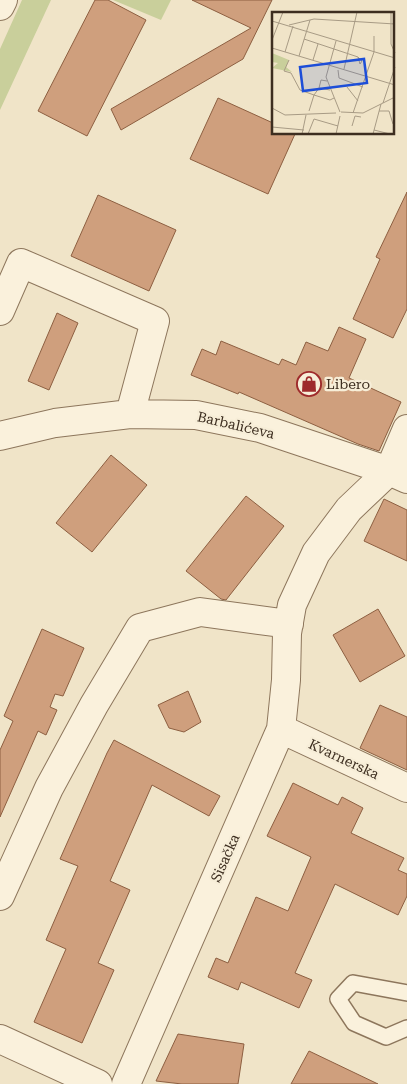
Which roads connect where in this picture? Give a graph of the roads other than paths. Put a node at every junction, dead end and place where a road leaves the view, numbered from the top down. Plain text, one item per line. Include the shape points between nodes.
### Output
1 (3, 0) edge
2 (0, 6) edge
3 (11, 258) edge
4 (0, 312) edge
5 (130, 414) junction
6 (407, 429) edge
7 (0, 436) edge
8 (398, 475) edge
9 (289, 624) junction
10 (281, 729) junction
11 (407, 788) edge
12 (0, 896) edge
13 (407, 993) edge
14 (407, 1028) edge
15 (0, 1039) edge
16 (98, 1084) edge
17 (126, 1084) edge

1 - 2 street
3 - 4 street
3 - 5 street via 154,321
5 - 7 street, Barbalićeva via 55,423
5 - 8 street, Barbalićeva via 196,414 260,428
6 - 8 street
8 - 9 street, Sisačka via 349,509 316,553 292,605
9 - 10 street, Sisačka
9 - 12 street via 200,612 140,628 49,788
10 - 11 street, Kvarnerska
10 - 17 street, Sisačka
13 - 14 lane via 353,983 338,999 354,1023 386,1037
15 - 16 street

